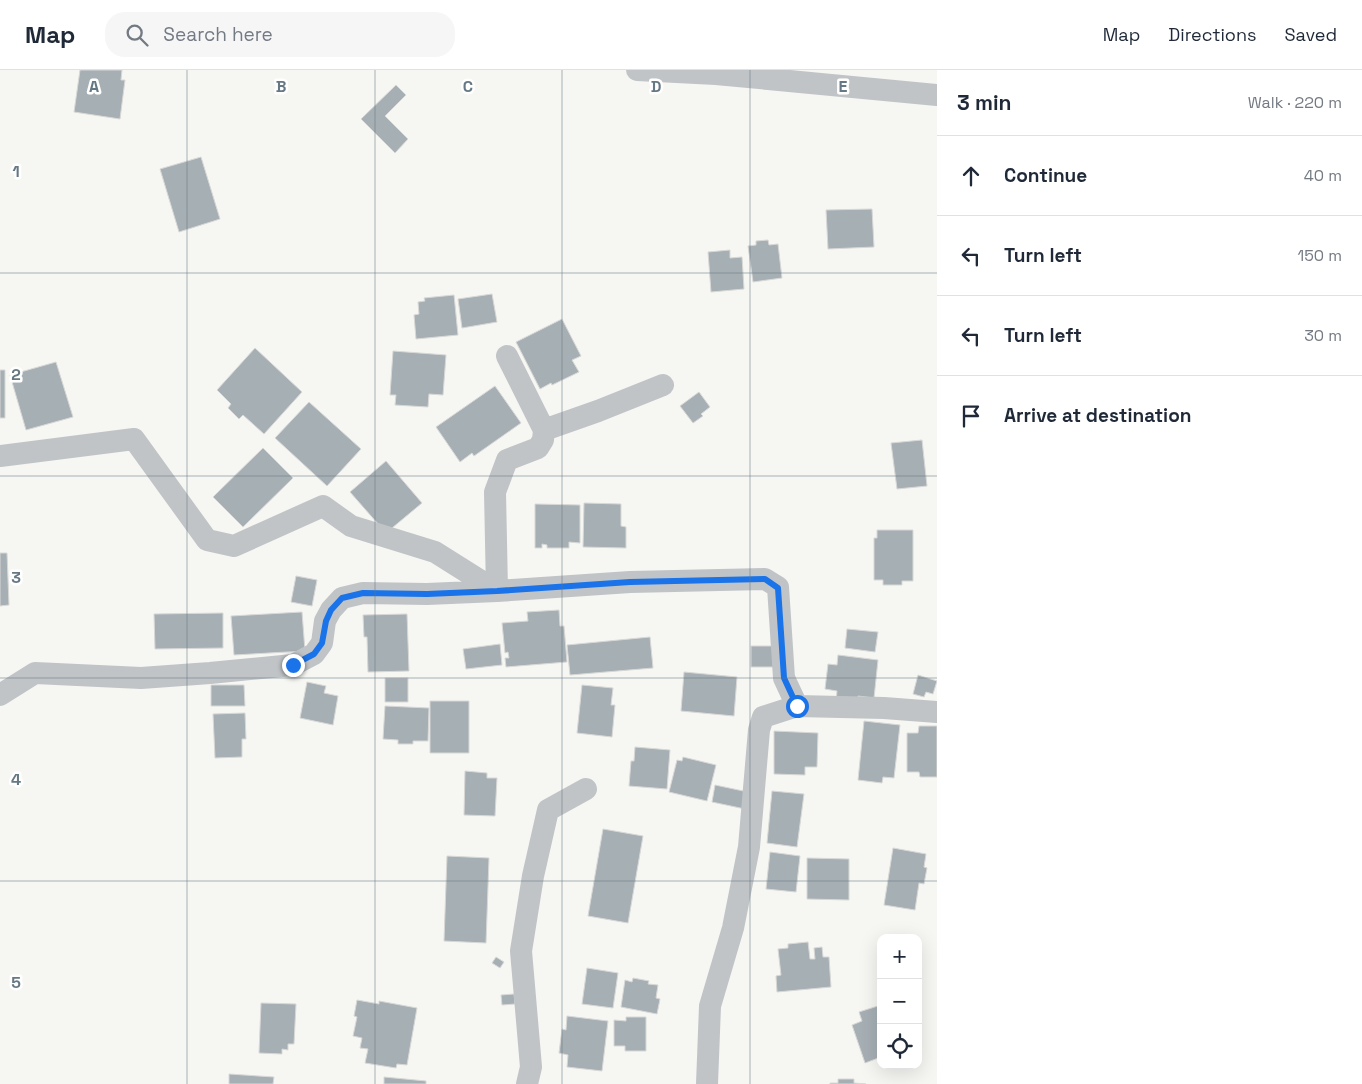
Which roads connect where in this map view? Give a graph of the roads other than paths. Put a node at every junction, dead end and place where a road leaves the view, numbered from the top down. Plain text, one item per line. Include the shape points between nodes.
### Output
1 (637, 70) edge
2 (937, 95) edge
3 (507, 356) dead end
4 (663, 385) dead end
5 (544, 430) junction
6 (0, 456) edge
7 (497, 591) junction
8 (0, 695) edge
9 (797, 706) junction
10 (937, 712) edge
11 (586, 788) dead end
12 (526, 1084) edge
13 (707, 1084) edge

1 - 2 street via 716,74
3 - 5 street
4 - 5 street
5 - 7 street via 538,448 506,460 495,492
6 - 7 street via 134,439 207,540 234,546 323,506 350,526 435,552
7 - 8 street via 363,593 342,598 331,610 322,643 314,654 293,665 141,678 35,673
7 - 9 street via 630,582 765,579 778,588 784,678
9 - 10 street
9 - 13 street via 764,717 759,730 748,847 733,928 710,1006
11 - 12 street via 548,810 533,876 521,951 531,1067

